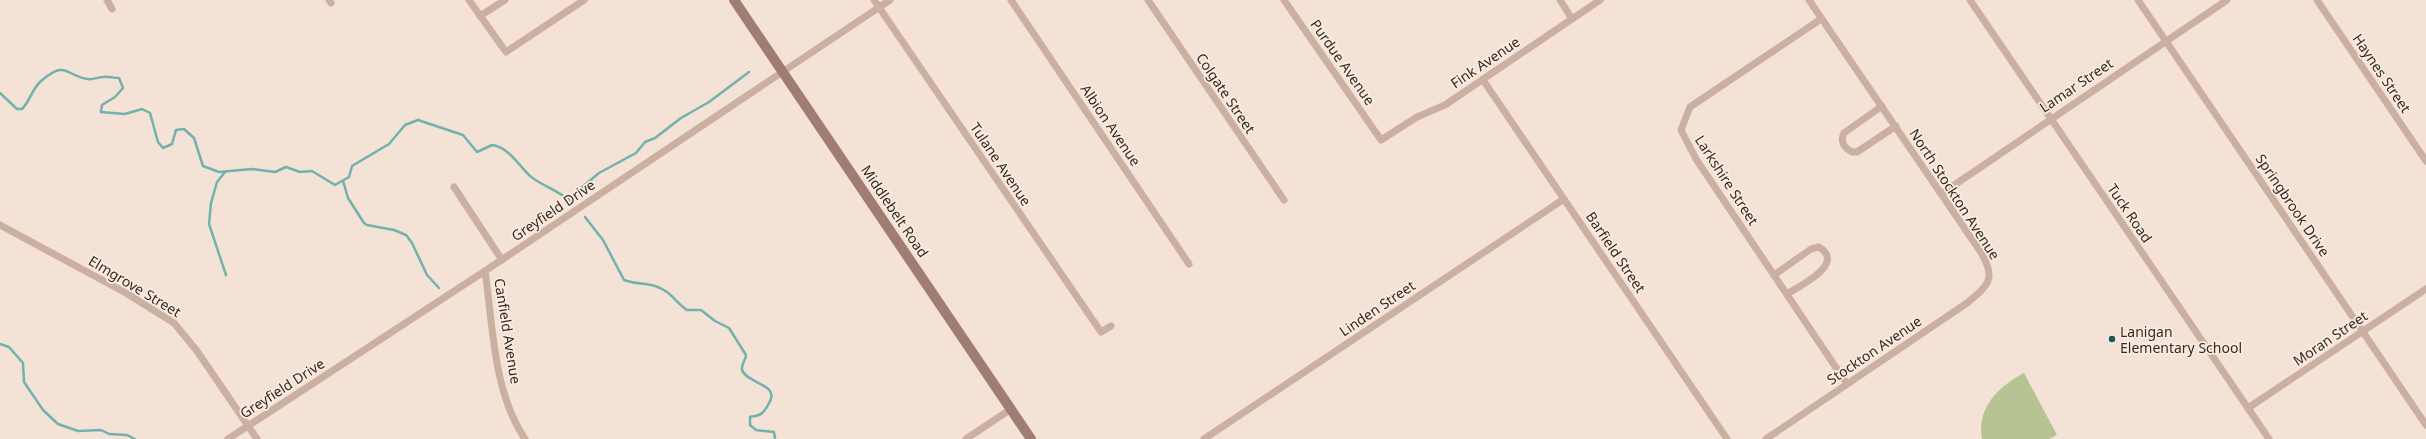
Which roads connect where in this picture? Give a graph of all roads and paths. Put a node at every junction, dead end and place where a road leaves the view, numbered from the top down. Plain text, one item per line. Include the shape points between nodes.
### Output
1 (107, 0) edge
2 (469, 0) edge
3 (505, 0) edge
4 (584, 0) edge
5 (734, 0) edge
6 (874, 0) edge
7 (890, 0) edge
8 (1011, 0) edge
9 (1148, 0) edge
10 (1284, 0) edge
11 (1560, 0) edge
12 (1600, 0) edge
13 (1809, 0) edge
14 (1970, 0) edge
15 (2138, 0) edge
16 (2227, 0) edge
17 (2317, 0) edge
18 (879, 8) junction
19 (112, 9) dead end
20 (480, 16) junction
21 (1821, 18) junction
22 (1572, 19) junction
23 (2166, 41) junction
24 (784, 72) junction
25 (1483, 80) junction
26 (1882, 106) junction
27 (2050, 118) junction
28 (1896, 126) junction
29 (1381, 140) joint
30 (2426, 161) edge
31 (454, 187) dead end
32 (1941, 194) junction
33 (1564, 199) junction
34 (1284, 200) dead end
35 (0, 225) edge
36 (502, 260) junction
37 (1189, 264) dead end
38 (485, 271) junction
39 (1774, 274) junction
40 (1990, 277) joint
41 (2426, 289) edge
42 (1787, 294) junction
43 (1111, 326) dead end
44 (2363, 331) junction
45 (1847, 384) junction
46 (2248, 408) junction
47 (1011, 409) junction
48 (2426, 425) edge
49 (248, 426) junction
50 (228, 439) edge
51 (257, 439) edge
52 (525, 439) edge
53 (966, 439) edge
54 (1031, 439) edge
55 (1204, 439) edge
56 (1727, 439) edge
57 (1766, 439) edge
58 (2269, 439) edge

1 - 19 street
2 - 20 street
3 - 20 street
4 - 20 street via 506,52
5 - 24 street, Middlebelt Road
6 - 18 street, Tulane Avenue
7 - 18 street, Greyfield Drive
8 - 37 street, Albion Avenue
9 - 34 street, Colgate Street
10 - 29 street, Purdue Avenue
11 - 22 street
12 - 22 street, Fink Avenue
13 - 21 street, North Stockton Avenue
14 - 27 street, Tuck Road
15 - 23 street, Springbrook Drive
16 - 23 street, Lamar Street
17 - 30 street, Haynes Street
18 - 24 street, Greyfield Drive
18 - 43 street, Tulane Avenue via 1098,329 1101,332
21 - 26 street, North Stockton Avenue
21 - 39 street, Larkshire Street via 1690,107 1682,130 1696,159
22 - 25 street, Fink Avenue
23 - 27 street, Lamar Street
23 - 44 street, Springbrook Drive
24 - 36 street, Greyfield Drive
24 - 47 street, Middlebelt Road
25 - 29 street, Fink Avenue
25 - 33 street, Barfield Street
26 - 28 street, North Stockton Avenue
26 - 28 street, North Stockton Avenue via 1844,133 1844,146 1852,152 1857,152
27 - 32 street, Lamar Street
27 - 46 street, Tuck Road
28 - 32 street, North Stockton Avenue
31 - 36 street
32 - 40 street, North Stockton Avenue via 1988,264
33 - 55 street, Linden Street
33 - 56 street, Barfield Street
35 - 49 street, Elmgrove Street via 126,293 174,323 197,351
36 - 38 street, Greyfield Drive
38 - 49 street, Greyfield Drive
38 - 52 street, Canfield Avenue via 500,377 512,413
39 - 42 street, Larkshire Street
39 - 42 street via 1811,249 1819,247 1826,252 1828,264 1823,270
40 - 45 street, Stockton Avenue via 1985,288 1967,303
41 - 44 street, Moran Street
42 - 45 street, Larkshire Street
44 - 46 street, Moran Street
44 - 48 street, Springbrook Drive
45 - 57 street, Stockton Avenue
46 - 58 street, Tuck Road
47 - 53 street
47 - 54 street, Middlebelt Road
49 - 50 street, Greyfield Drive
49 - 51 street, Elmgrove Street

